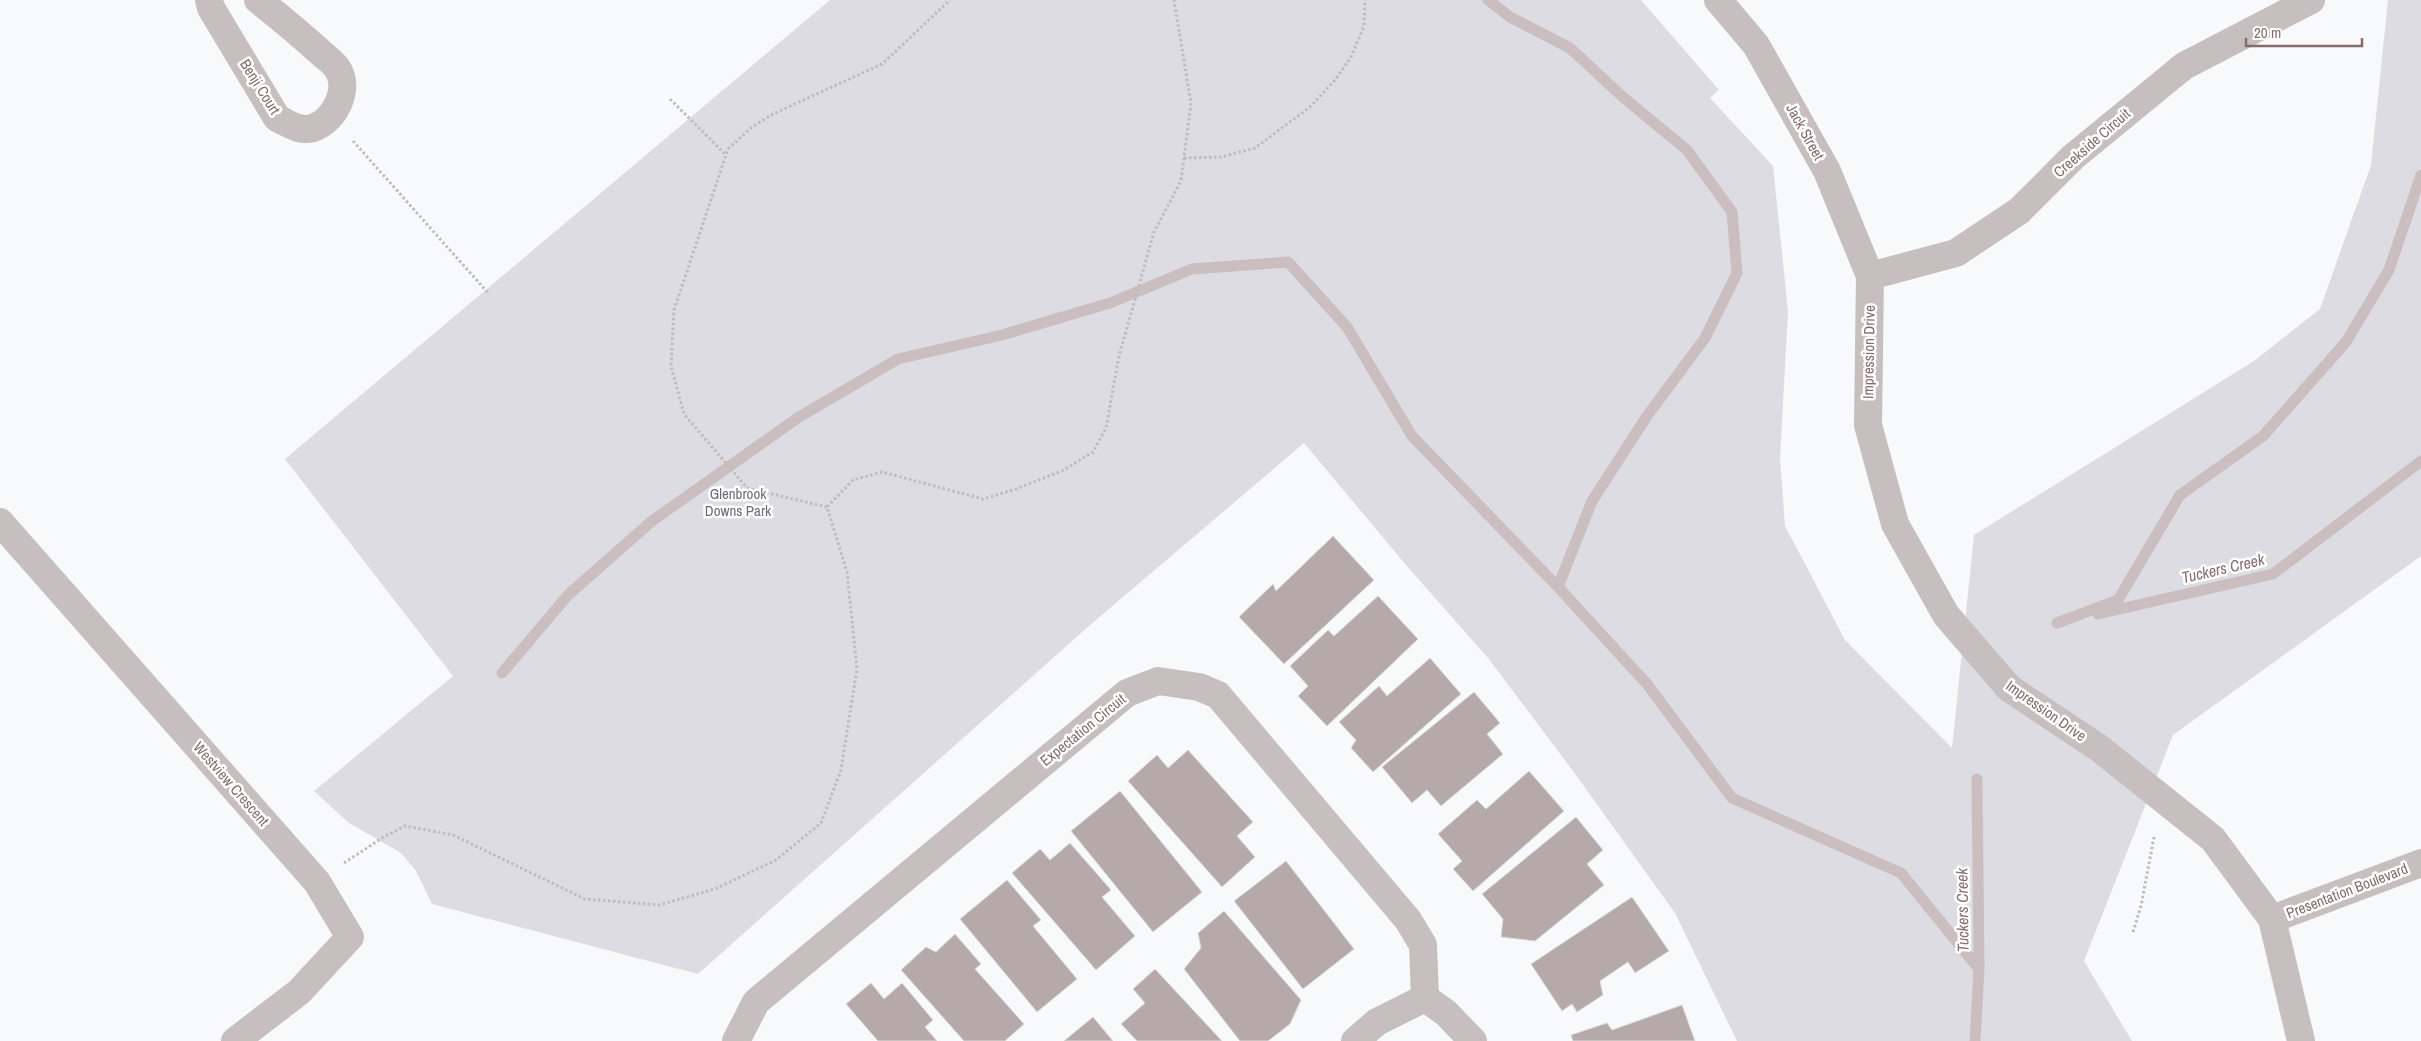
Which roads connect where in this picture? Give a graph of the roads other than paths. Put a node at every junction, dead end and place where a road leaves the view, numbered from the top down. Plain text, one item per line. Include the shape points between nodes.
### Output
1 (209, 0) edge
2 (258, 0) edge
3 (1718, 0) edge
4 (2311, 0) edge
5 (1870, 276) junction
6 (0, 522) edge
7 (2421, 863) edge
8 (2272, 919) junction
9 (1425, 998) junction
10 (235, 1041) edge
11 (736, 1041) edge
12 (1355, 1041) edge
13 (1473, 1041) edge
14 (2301, 1041) edge

1 - 2 street, Benji Court via 278,118 296,128 313,128 331,116 339,104 342,85 338,69
3 - 5 street, Jack Street via 1756,45 1827,171
4 - 5 street, Creekside Circuit via 2184,66 2073,156 2019,211 1956,253
5 - 8 street, Impression Drive via 1868,425 1895,524 1946,615 2009,688 2099,748 2213,838
6 - 10 street, Westview Crescent via 317,882 350,937 299,992
7 - 8 street, Presentation Boulevard
8 - 14 street, Impression Drive
9 - 11 street, Expectation Circuit via 1423,945 1408,920 1218,695 1198,687 1158,680 1127,693 756,1002
9 - 12 street via 1377,1022
9 - 13 street via 1446,1013

